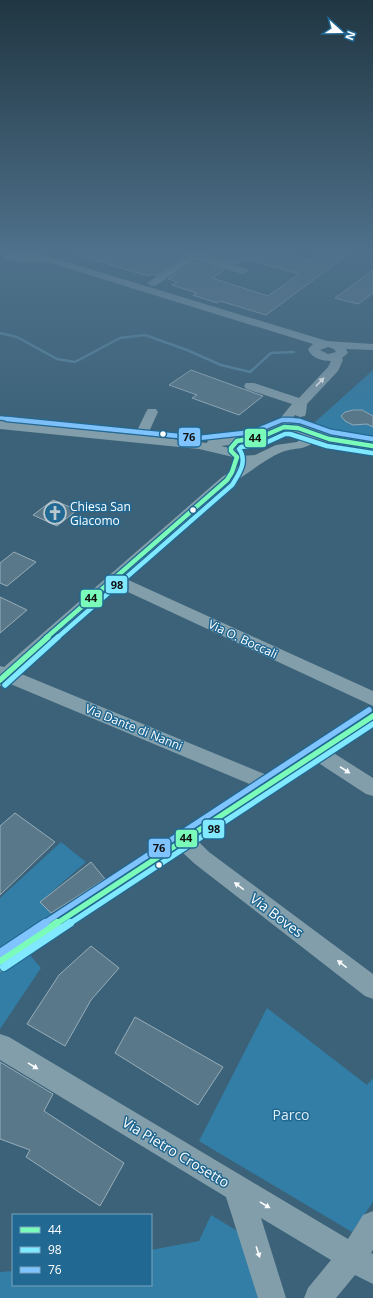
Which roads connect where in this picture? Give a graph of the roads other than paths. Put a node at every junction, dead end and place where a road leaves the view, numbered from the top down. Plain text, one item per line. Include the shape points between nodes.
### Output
1 (221, 313) edge
2 (302, 338) junction
3 (373, 347) edge
4 (333, 350) junction
5 (250, 386) dead end
6 (301, 403) junction
7 (152, 412) dead end
8 (0, 425) edge
9 (278, 429) junction
10 (303, 434) junction
11 (140, 439) junction
12 (373, 446) edge
13 (236, 450) junction
14 (373, 452) edge
15 (257, 459) junction
16 (227, 480) junction
17 (113, 579) junction
18 (2, 676) edge
19 (373, 699) edge
20 (373, 716) edge
21 (317, 752) junction
22 (268, 784) junction
23 (373, 788) edge
24 (184, 840) junction
25 (0, 961) edge
26 (370, 980) edge
27 (0, 1046) edge
28 (236, 1189) junction
29 (373, 1225) edge
30 (362, 1263) edge
31 (272, 1298) edge
32 (318, 1298) edge

1 - 2 street
2 - 4 street
2 - 4 street via 319,356
3 - 4 street
6 -> 4 street via 334,368 337,360
5 - 6 street
6 - 9 street
6 - 10 street
7 - 11 street
8 - 11 street
9 - 10 street via 284,427
9 - 13 street
10 - 12 street
10 - 14 street via 334,445
10 - 15 street
11 - 13 street
13 - 15 street via 245,459
13 - 16 street via 232,472
15 - 16 street
16 - 17 street
17 - 18 street
17 - 19 street, Via O. Boccali
18 - 22 street, Via Dante di Nanni
20 - 21 street
21 - 22 street
21 -> 23 street
22 - 24 street
24 - 25 street
26 -> 24 street, Via Boves via 202,858
27 -> 28 street, Via Pietro Crosetto
28 -> 30 street, Via Pietro Crosetto
28 -> 31 street
29 - 30 street
30 - 32 street

